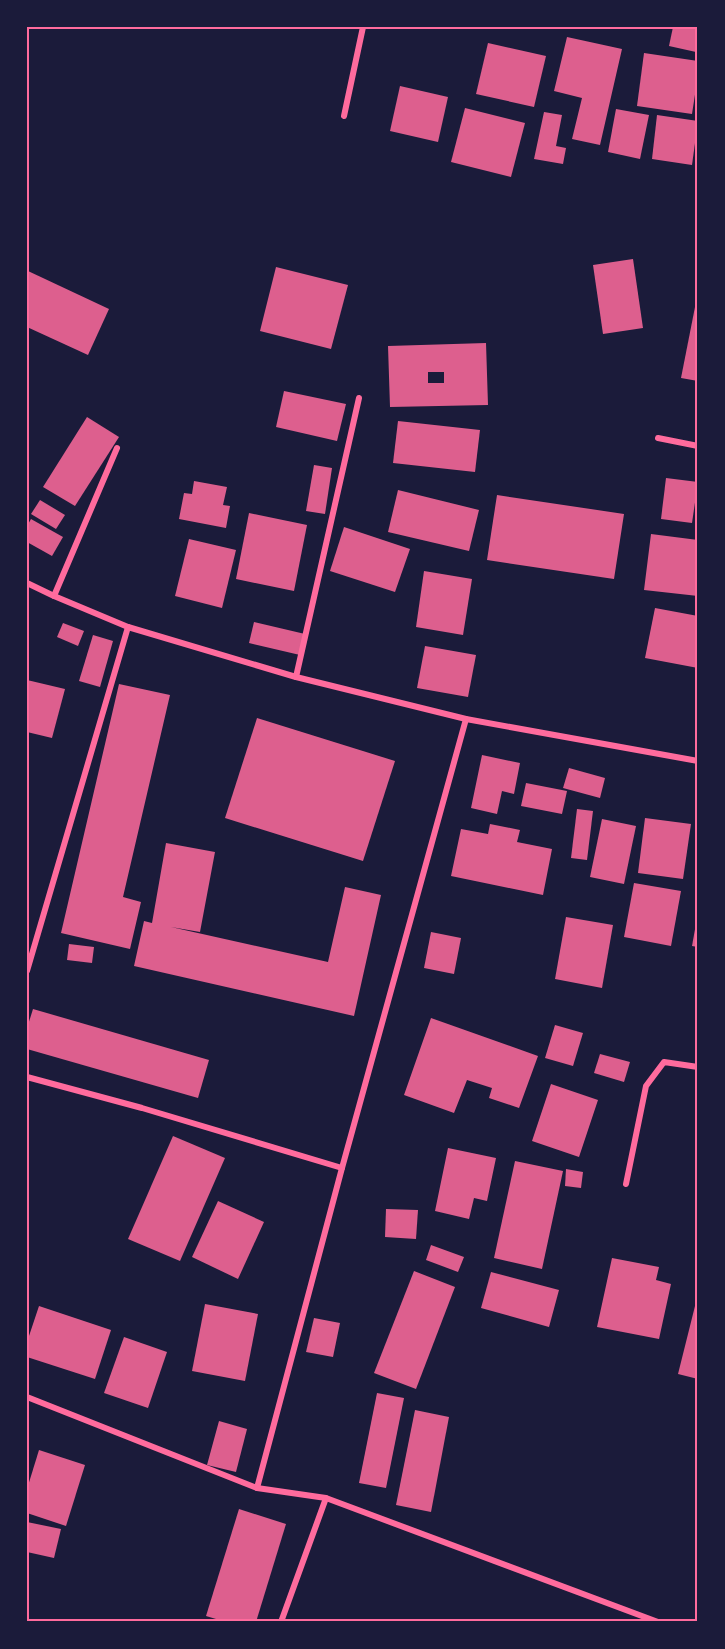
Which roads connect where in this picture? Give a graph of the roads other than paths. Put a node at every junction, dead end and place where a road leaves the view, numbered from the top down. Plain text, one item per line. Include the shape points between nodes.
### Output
1 (363, 27) edge
2 (344, 116) dead end
3 (359, 398) dead end
4 (658, 438) dead end
5 (698, 446) edge
6 (117, 448) dead end
7 (27, 583) edge
8 (54, 596) junction
9 (128, 627) junction
10 (296, 677) junction
11 (466, 718) junction
12 (698, 761) edge
13 (27, 971) edge
14 (698, 1067) edge
15 (27, 1077) edge
16 (342, 1168) junction
17 (626, 1184) dead end
18 (27, 1397) edge
19 (257, 1488) junction
20 (326, 1498) junction
21 (282, 1622) edge
22 (658, 1622) edge

1 - 2 street
3 - 10 street
4 - 5 street
6 - 8 street
7 - 8 street
8 - 9 street
9 - 10 street
9 - 13 street
10 - 11 street
11 - 12 street
11 - 16 street
14 - 17 street via 664,1062 646,1086
15 - 16 street
16 - 19 street
18 - 19 street
19 - 20 street
20 - 21 street
20 - 22 street

